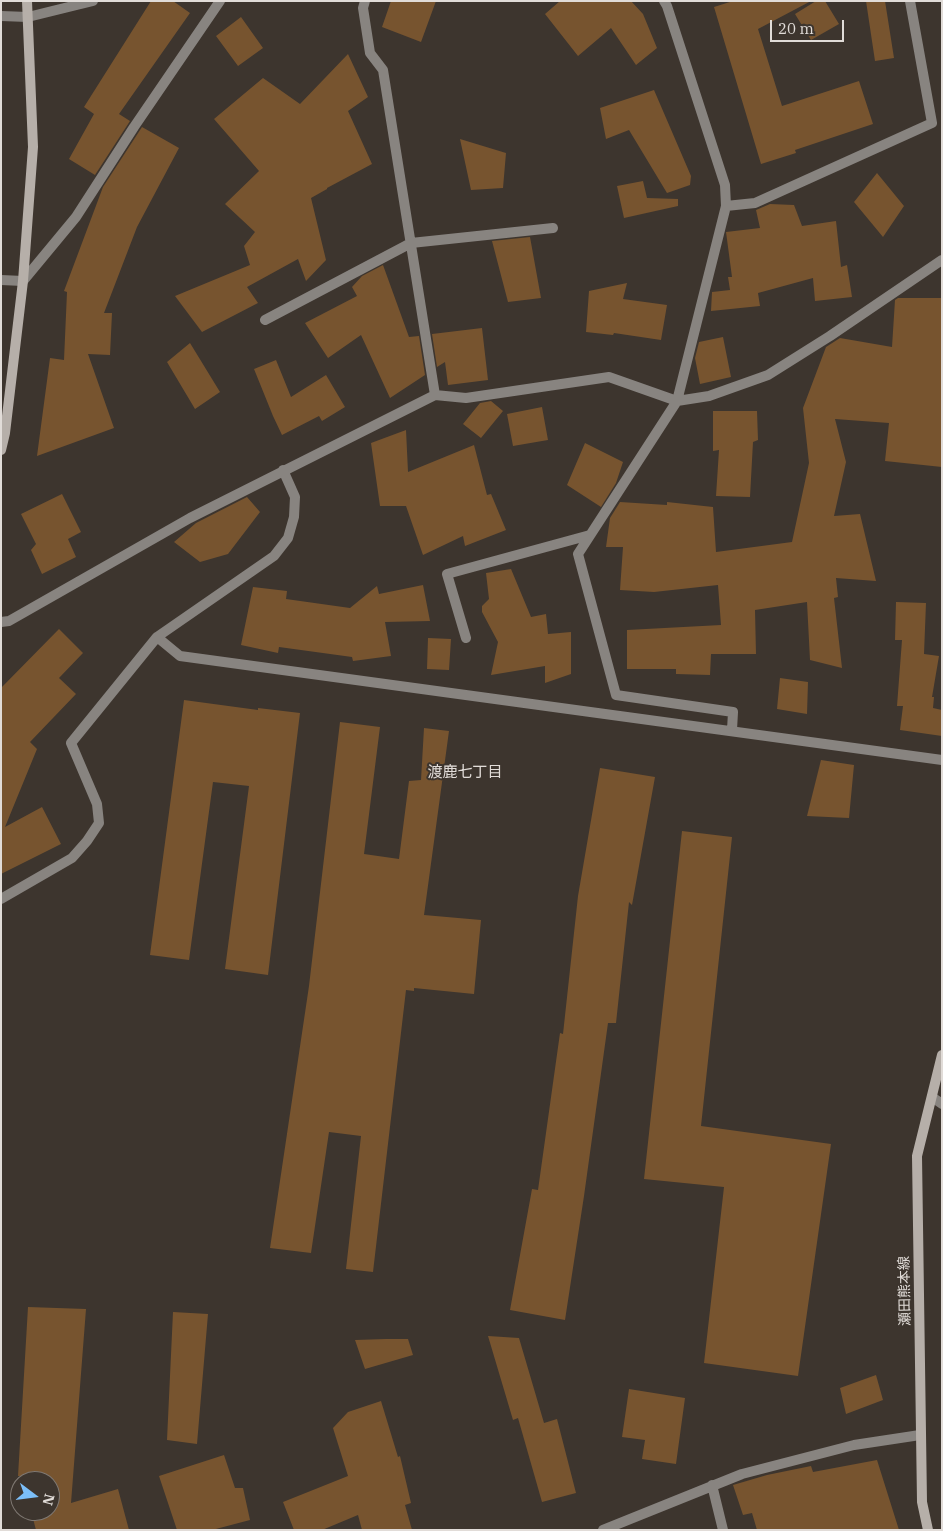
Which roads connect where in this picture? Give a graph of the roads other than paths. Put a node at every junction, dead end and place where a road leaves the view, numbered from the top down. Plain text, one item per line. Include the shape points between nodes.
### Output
1 (27, 1) edge
2 (93, 1) edge
3 (220, 1) edge
4 (365, 1) edge
5 (664, 1) edge
6 (910, 1) edge
7 (1, 16) edge
8 (28, 17) junction
9 (726, 206) junction
10 (553, 228) dead end
11 (410, 242) junction
12 (942, 260) edge
13 (1, 280) edge
14 (23, 281) junction
15 (265, 320) dead end
16 (434, 394) junction
17 (677, 401) junction
18 (1, 450) edge
19 (283, 470) junction
20 (590, 535) junction
21 (1, 622) edge
22 (157, 637) junction
23 (466, 638) dead end
24 (732, 730) junction
25 (942, 760) edge
26 (1, 898) edge
27 (942, 1055) edge
28 (932, 1096) junction
29 (942, 1104) edge
30 (920, 1435) junction
31 (712, 1486) junction
32 (603, 1530) edge
33 (724, 1530) edge
34 (928, 1530) edge

1 - 8 main road
2 - 8 street
3 - 14 street via 76,217
4 - 11 street via 363,8 370,53 383,70
5 - 9 street via 724,185
6 - 9 street via 932,123 754,203
7 - 8 street
8 - 14 main road via 33,148
9 - 17 street
10 - 11 street
11 - 15 street
11 - 16 street
12 - 17 street via 768,375 709,396
13 - 14 street
14 - 18 main road
16 - 17 street via 466,398 609,378
16 - 19 street
17 - 20 street
19 - 21 street via 190,518 9,621
19 - 22 street via 295,497 288,538 274,556
20 - 23 street via 447,574
20 - 24 street via 578,554 616,694 733,712
22 - 24 street via 180,656
22 - 26 street via 71,743 97,804 99,823 72,858
24 - 25 street
27 - 28 main road, 瀬田熊本線
28 - 29 street
28 - 30 main road, 瀬田熊本線 via 917,1156
30 - 31 street via 854,1444 742,1474
30 - 34 main road, 瀬田熊本線 via 922,1502
31 - 32 street
31 - 33 street

